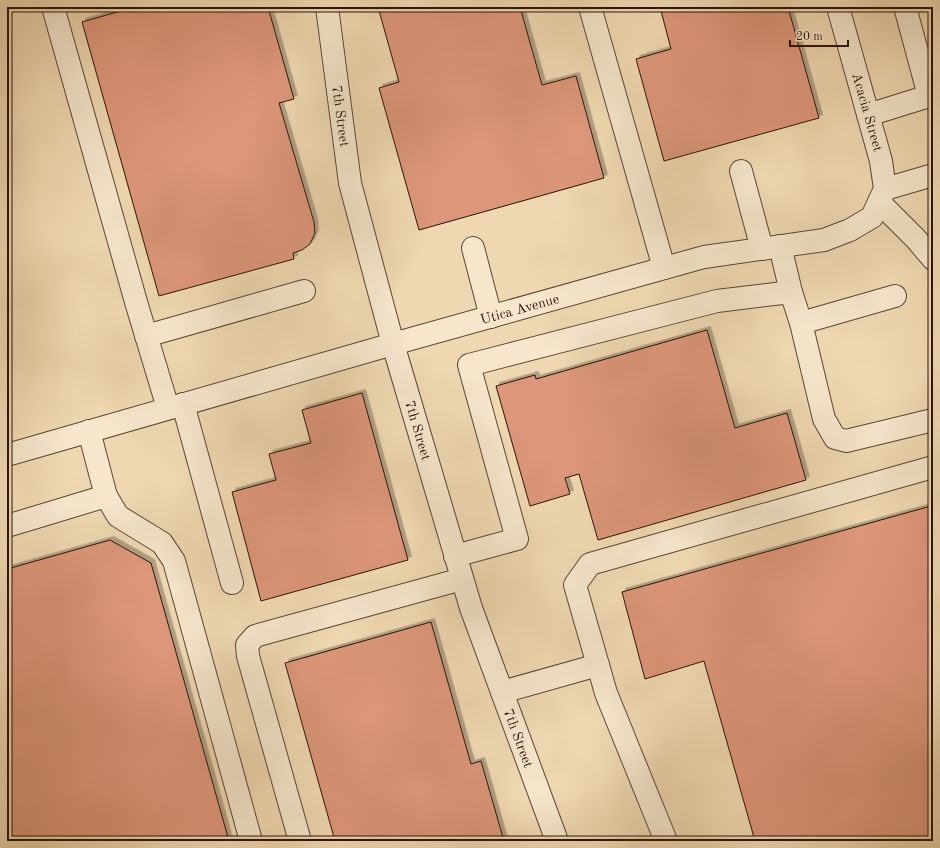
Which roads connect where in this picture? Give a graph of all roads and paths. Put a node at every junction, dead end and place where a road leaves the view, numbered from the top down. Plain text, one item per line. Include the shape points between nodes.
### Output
1 (53, 7) edge
2 (327, 7) edge
3 (590, 7) edge
4 (838, 7) edge
5 (905, 7) edge
6 (931, 95) edge
7 (868, 115) junction
8 (741, 171) dead end
9 (933, 176) edge
10 (879, 203) junction
11 (473, 248) dead end
12 (771, 248) junction
13 (933, 259) edge
14 (664, 268) junction
15 (304, 291) dead end
16 (791, 292) junction
17 (895, 296) dead end
18 (491, 317) junction
19 (800, 323) junction
20 (146, 336) junction
21 (393, 344) junction
22 (175, 406) junction
23 (933, 420) edge
24 (89, 431) junction
25 (7, 454) edge
26 (933, 468) edge
27 (106, 496) junction
28 (7, 526) edge
29 (455, 556) junction
30 (462, 579) junction
31 (232, 583) dead end
32 (598, 665) junction
33 (502, 692) junction
34 (251, 841) edge
35 (300, 841) edge
36 (557, 841) edge
37 (666, 841) edge

1 - 20 street
2 - 21 street, 7th Street via 350,183
3 - 14 street
4 - 7 street, Acacia Street
5 - 6 street
6 - 7 street
7 - 10 street, Acacia Street via 881,162
8 - 12 street
9 - 10 street, Utica Avenue
10 - 12 street, Utica Avenue via 850,230 824,240
10 - 13 street
11 - 18 street
12 - 14 street, Utica Avenue via 704,257
12 - 16 street
14 - 18 street, Utica Avenue
15 - 20 street
16 - 19 street
16 - 29 street via 716,301 469,365 517,538
17 - 19 street
18 - 21 street, Utica Avenue
19 - 23 street via 824,419 835,438 846,441
20 - 22 street
21 - 22 street, Utica Avenue
21 - 29 street, 7th Street
22 - 24 street, Utica Avenue
22 - 31 street
24 - 25 street, Utica Avenue
24 - 27 street
26 - 32 street via 590,564 575,585
27 - 28 street
27 - 34 street via 118,516 162,543 174,561
29 - 30 street, 7th Street
30 - 33 street, 7th Street
30 - 35 street via 255,636 247,645
32 - 33 street
32 - 37 street via 606,693
33 - 36 street, 7th Street

